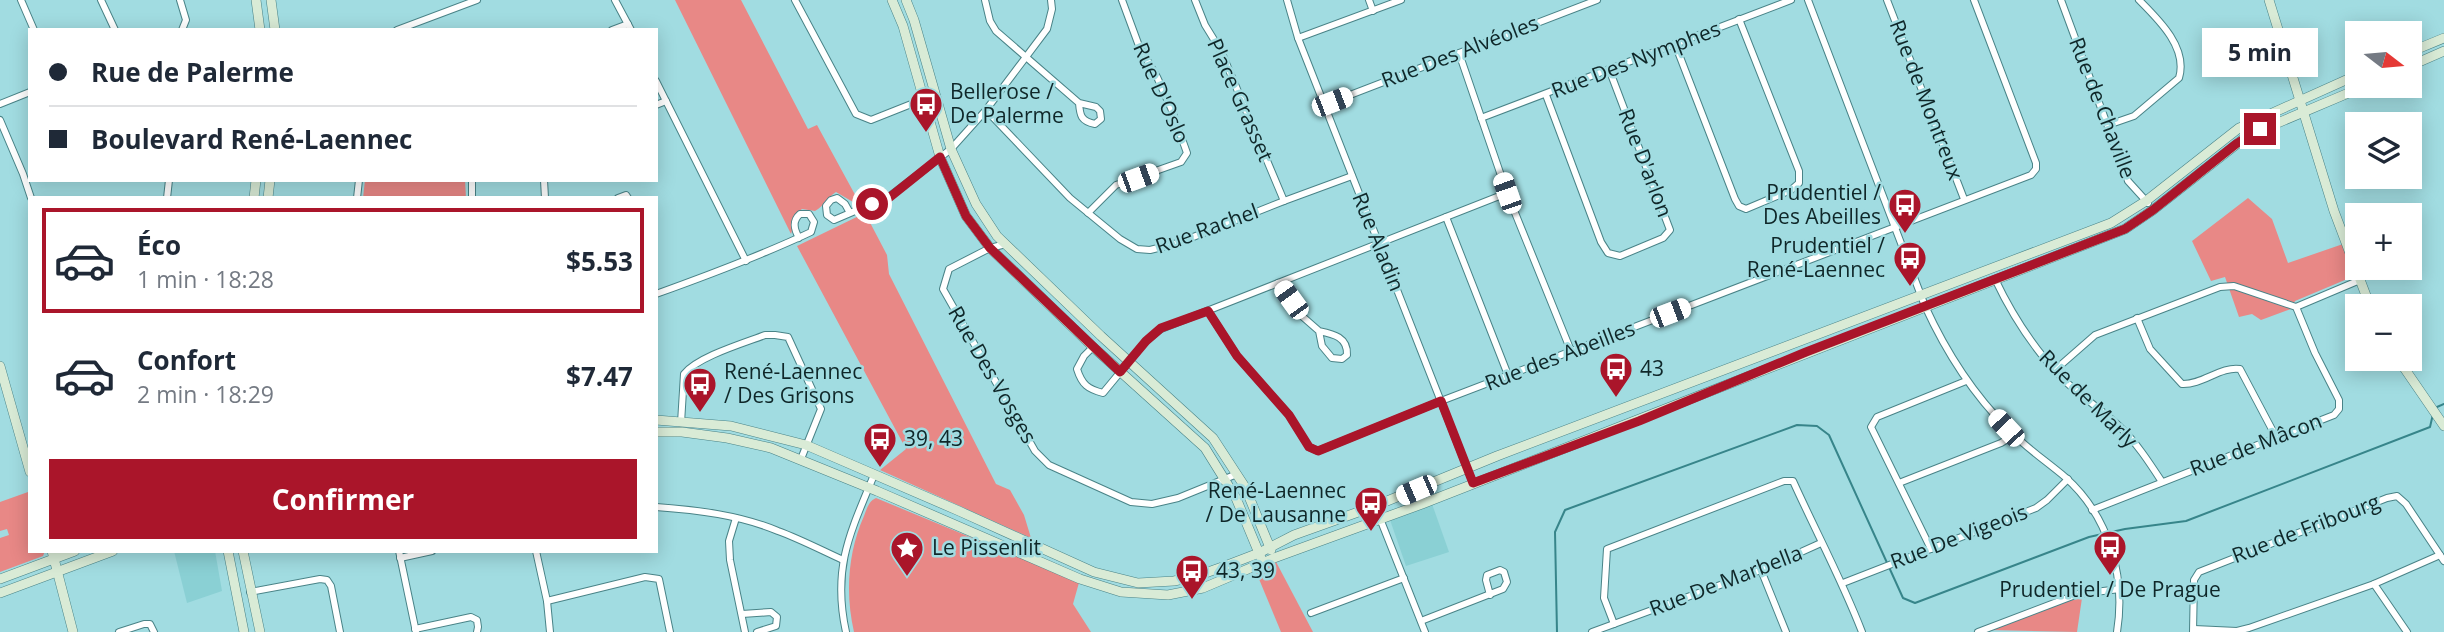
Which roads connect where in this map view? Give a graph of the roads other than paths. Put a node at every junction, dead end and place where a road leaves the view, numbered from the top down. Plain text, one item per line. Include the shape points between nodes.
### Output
1 (21, 0) edge
2 (100, 0) edge
3 (180, 0) edge
4 (256, 0) edge
5 (271, 0) edge
6 (477, 0) edge
7 (615, 0) edge
8 (795, 0) edge
9 (892, 0) edge
10 (906, 0) edge
11 (985, 0) edge
12 (1051, 0) edge
13 (1122, 0) edge
14 (1195, 0) edge
15 (1287, 0) edge
16 (1369, 0) edge
17 (1401, 0) edge
18 (1597, 0) edge
19 (1791, 0) edge
20 (1808, 0) edge
21 (1887, 0) edge
22 (1974, 0) edge
23 (2061, 0) edge
24 (2140, 0) edge
25 (2269, 0) edge
26 (1373, 11) junction
27 (1739, 19) junction
28 (629, 27) edge
29 (33, 28) edge
30 (114, 28) edge
31 (183, 28) edge
32 (260, 28) edge
33 (275, 28) edge
34 (402, 28) edge
35 (1298, 38) junction
36 (2444, 38) edge
37 (1675, 44) junction
38 (2422, 47) edge
39 (2444, 51) edge
40 (1460, 53) junction
41 (1027, 58) junction
42 (2422, 61) edge
43 (1609, 69) junction
44 (2345, 80) edge
45 (658, 85) edge
46 (28, 93) edge
47 (1546, 95) junction
48 (2345, 95) edge
49 (929, 97) junction
50 (2300, 100) junction
51 (666, 101) junction
52 (1079, 103) dead end
53 (0, 104) edge
54 (658, 104) edge
55 (1324, 105) junction
56 (986, 110) junction
57 (2304, 112) junction
58 (1481, 118) junction
59 (0, 120) edge
60 (2108, 125) junction
61 (951, 149) junction
62 (940, 157) junction
63 (27, 172) edge
64 (1352, 176) junction
65 (1507, 193) junction
66 (1964, 199) junction
67 (1284, 201) junction
68 (2146, 201) junction
69 (2153, 210) junction
70 (850, 213) dead end
71 (1088, 213) junction
72 (1446, 218) junction
73 (1896, 225) junction
74 (799, 238) dead end
75 (2345, 240) edge
76 (1378, 242) junction
77 (1006, 244) junction
78 (990, 248) junction
79 (746, 261) junction
80 (1995, 279) junction
81 (2360, 280) joint
82 (1278, 283) junction
83 (658, 293) edge
84 (2365, 294) edge
85 (1924, 301) junction
86 (2296, 307) junction
87 (1208, 311) junction
88 (2137, 318) junction
89 (1319, 331) junction
90 (1093, 347) junction
91 (1571, 351) junction
92 (1129, 361) junction
93 (0, 366) edge
94 (2055, 370) junction
95 (2406, 371) edge
96 (1120, 372) junction
97 (1508, 375) junction
98 (1966, 381) junction
99 (1441, 401) junction
100 (658, 420) edge
101 (681, 421) junction
102 (2444, 426) edge
103 (658, 432) edge
104 (682, 432) junction
105 (2014, 435) junction
106 (2276, 437) junction
107 (26, 442) edge
108 (806, 445) junction
109 (801, 459) junction
110 (1468, 470) junction
111 (1237, 474) junction
112 (874, 475) junction
113 (1225, 479) junction
114 (2068, 479) junction
115 (2162, 482) junction
116 (1473, 483) junction
117 (1899, 483) junction
118 (869, 487) junction
119 (1375, 506) junction
120 (658, 507) edge
121 (2092, 510) junction
122 (736, 518) junction
123 (1380, 520) junction
124 (1821, 543) junction
125 (1269, 546) junction
126 (1931, 549) junction
127 (108, 553) edge
128 (228, 553) edge
129 (243, 553) edge
130 (536, 553) edge
131 (1259, 553) junction
132 (399, 554) edge
133 (54, 555) edge
134 (1274, 558) junction
135 (2442, 558) edge
136 (843, 559) junction
137 (1262, 563) junction
138 (1761, 570) junction
139 (58, 571) junction
140 (0, 579) edge
141 (1404, 579) junction
142 (1843, 583) junction
143 (2374, 584) junction
144 (2120, 589) junction
145 (250, 592) junction
146 (0, 593) edge
147 (1490, 595) dead end
148 (547, 601) junction
149 (1311, 613) dead end
150 (742, 614) junction
151 (1421, 621) junction
152 (1614, 624) junction
153 (416, 630) edge
154 (2193, 630) edge
155 (73, 632) edge
156 (119, 632) edge
157 (154, 632) edge
158 (244, 632) edge
159 (260, 632) edge
160 (340, 632) edge
161 (477, 632) edge
162 (550, 632) edge
163 (670, 632) edge
164 (745, 632) edge
165 (757, 632) edge
166 (846, 632) edge
167 (1424, 632) edge
168 (1592, 632) edge
169 (1786, 632) edge
170 (1862, 632) edge
171 (1978, 632) edge
172 (2117, 632) edge
173 (2406, 632) edge

1 - 29 street
2 - 30 street
3 - 31 street via 186,20
4 - 32 street
5 - 33 street
6 - 34 street
7 - 28 street
8 - 49 street via 856,114 871,120
9 - 49 street
10 - 49 street
11 - 41 street via 996,32
12 - 41 street via 1047,29
13 - 71 street, Rue D'Oslo via 1187,153 1181,162 1116,186
14 - 67 street, Place Grasset
15 - 35 street, Rue Aladin
16 - 26 street
17 - 26 street
18 - 40 street, Rue Des Alvéoles
19 - 27 street, Rue Des Nymphes
20 - 73 street
21 - 66 street, Rue de Montreux
22 - 66 street, Rue des Abeilles via 2036,169
23 - 60 street, Rue de Chaville
24 - 60 street via 2172,38 2181,72 2134,116
25 - 50 street
26 - 35 street
27 - 37 street, Rue Des Nymphes
27 - 37 street via 1799,171 1799,183 1791,190 1746,209 1735,199
35 - 55 street, Rue Aladin
36 - 38 street
37 - 43 street, Rue Des Nymphes
39 - 42 street
40 - 55 street, Rue Des Alvéoles
40 - 58 street
41 - 52 street
41 - 56 street
43 - 47 street, Rue Des Nymphes
43 - 47 street, Rue D'arlon via 1670,230 1663,238 1620,256 1608,253 1601,242
44 - 50 street
45 - 51 street
46 - 53 street
47 - 58 street, Rue Des Nymphes
48 - 57 street
49 - 61 street
49 - 62 street
50 - 57 street
50 - 68 street via 2239,128
51 - 54 street
51 - 79 street
55 - 64 street, Rue Aladin
56 - 61 street
56 - 71 street, Rue Rachel
57 - 69 street via 2247,136
57 - 75 street
58 - 65 street
59 - 63 street
60 - 68 street, Rue de Chaville via 2129,181
61 - 62 street
61 - 77 street via 975,204
62 - 70 street via 890,197
62 - 78 street via 966,216
64 - 67 street, Rue Rachel
64 - 76 street, Rue Aladin
65 - 72 street
65 - 91 street
66 - 73 street, Rue des Abeilles
67 - 71 street, Rue Rachel via 1150,250 1137,249 1120,239
68 - 69 street, Rue de Chaville
68 - 85 street via 2111,223
69 - 80 street via 2125,229
72 - 76 street
72 - 97 street
73 - 85 street
73 - 91 street, Rue des Abeilles
74 - 79 street
76 - 82 street
76 - 99 street, Rue Aladin
77 - 78 street, Rue Des Vosges
77 - 92 street
78 - 90 street
78 - 113 street, Rue Des Vosges via 949,269 943,289 1035,451 1049,465 1130,502 1152,504
79 - 83 street
80 - 85 street
80 - 94 street, Rue de Marly via 2018,323
81 - 84 street
81 - 86 street
82 - 87 street
82 - 89 street
85 - 98 street
85 - 110 street
85 - 116 street via 1639,421
86 - 88 street via 2227,285
86 - 106 street, Rue de Mâcon via 2340,405 2334,415
87 - 92 street via 1161,328
87 - 99 street, Rue des Abeilles via 1237,356 1289,415 1309,447 1318,451
88 - 94 street via 2095,335
88 - 106 street via 2150,349 2182,384 2240,369
89 - 89 street via 1322,346 1332,358 1347,355 1343,340
90 - 96 street
90 - 96 street via 1077,369 1081,382 1103,393
91 - 97 street, Rue des Abeilles
92 - 96 street
92 - 111 street via 1213,438
93 - 107 street
94 - 115 street, Rue de Marly via 2125,433
95 - 102 street
96 - 113 street via 1205,448
97 - 99 street, Rue des Abeilles
98 - 105 street
98 - 117 street via 1877,417 1871,426
99 - 110 street, Rue Aladin
100 - 101 street
101 - 104 street
101 - 108 street via 731,426
101 - 108 street via 688,369 775,334 791,342 821,410
103 - 104 street
104 - 109 street via 744,440
105 - 114 street
105 - 117 street
106 - 115 street, Rue de Mâcon
108 - 109 street
108 - 112 street
109 - 118 street
110 - 116 street, Rue Aladin
110 - 119 street
111 - 113 street, Rue Des Vosges
111 - 125 street
112 - 118 street
112 - 131 street via 1119,580 1155,583 1185,579
113 - 131 street
114 - 121 street
114 - 126 street, Rue De Vigeois via 2036,508
115 - 121 street, Rue de Mâcon
116 - 123 street
117 - 126 street
118 - 136 street
118 - 137 street via 1080,579 1121,592 1186,592
119 - 123 street
119 - 125 street
120 - 122 street
121 - 144 street via 2109,542
122 - 136 street
122 - 150 street via 729,541 730,560
123 - 134 street
123 - 141 street
124 - 138 street, Rue De Marbella
124 - 142 street
124 - 152 street via 1793,481 1784,481 1607,549 1604,598
125 - 131 street
125 - 134 street
126 - 142 street, Rue De Vigeois
127 - 139 street
128 - 158 street
129 - 145 street
130 - 148 street
131 - 137 street
132 - 153 street
133 - 139 street
133 - 140 street
134 - 137 street
135 - 143 street
135 - 154 street, Rue de Fribourg via 2406,504 2397,496 2386,498 2199,572 2194,580
136 - 166 street via 841,596
138 - 152 street, Rue De Marbella
138 - 169 street
139 - 146 street
139 - 155 street
141 - 149 street
141 - 151 street
142 - 170 street
143 - 154 street via 2237,631
143 - 173 street
144 - 171 street via 2078,594
144 - 172 street
145 - 159 street
145 - 160 street via 327,580
147 - 151 street
148 - 162 street
148 - 163 street via 645,577 659,579
150 - 164 street
150 - 165 street via 771,612 777,617 776,626
151 - 167 street
152 - 168 street, Rue De Marbella
153 - 161 street via 471,617 477,620
156 - 157 street via 150,624

